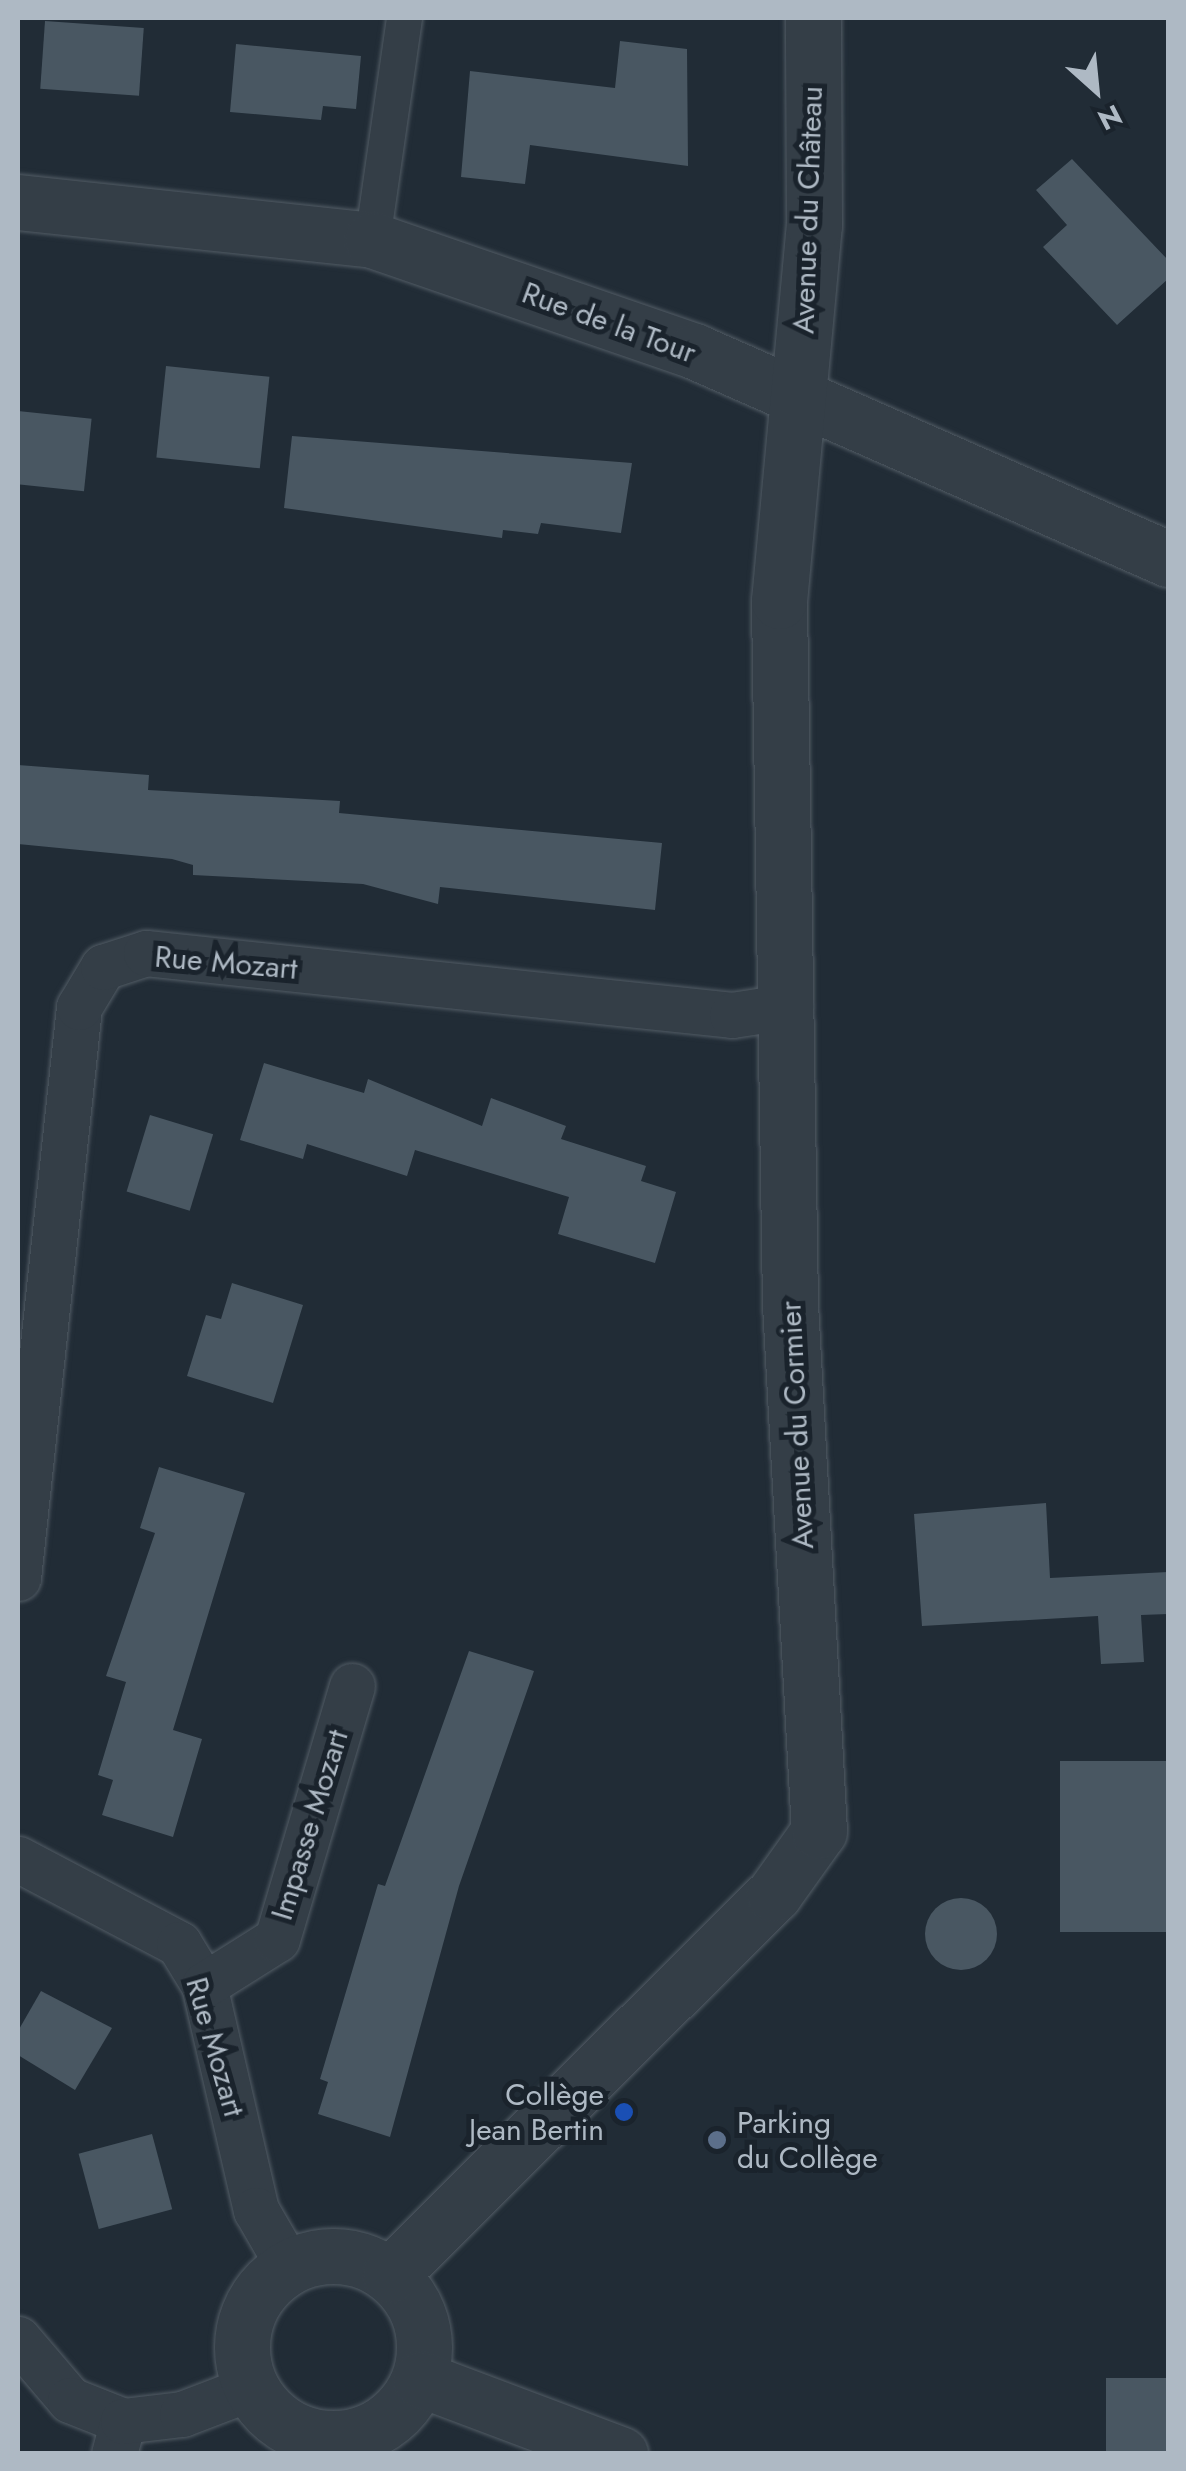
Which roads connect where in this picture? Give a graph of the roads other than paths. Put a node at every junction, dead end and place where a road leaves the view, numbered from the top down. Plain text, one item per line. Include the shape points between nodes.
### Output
1 (404, 18) edge
2 (812, 18) edge
3 (18, 202) edge
4 (372, 240) junction
5 (799, 402) junction
6 (1168, 558) edge
7 (790, 1006) junction
8 (18, 1578) edge
9 (352, 1686) dead end
10 (18, 1859) edge
11 (204, 1984) junction
12 (289, 2267) junction
13 (390, 2275) junction
14 (18, 2340) edge
15 (420, 2378) junction
16 (250, 2388) junction
17 (119, 2437) edge
18 (620, 2454) edge

1 - 4 street
2 - 5 street, Avenue du Château via 814,225
3 - 4 street, Rue de la Tour
4 - 5 street, Rue de la Tour via 694,351
5 - 6 street, Rue de la Tour
5 - 7 street, Avenue du Cormier via 779,581
7 - 8 street, Rue Mozart via 732,1015 146,953 103,967 79,1007
7 - 13 street, Avenue du Cormier via 790,1304 819,1831 774,1894
9 - 11 street, Impasse Mozart via 276,1938
10 - 11 street, Rue Mozart via 179,1944
11 - 12 street, Rue Mozart via 256,2210
12 - 13 street via 343,2256
12 - 16 street via 252,2304 242,2332
13 - 15 street via 422,2322
14 - 17 street via 70,2400
15 - 16 street via 382,2426 354,2437 293,2430
15 - 18 street
16 - 17 street

